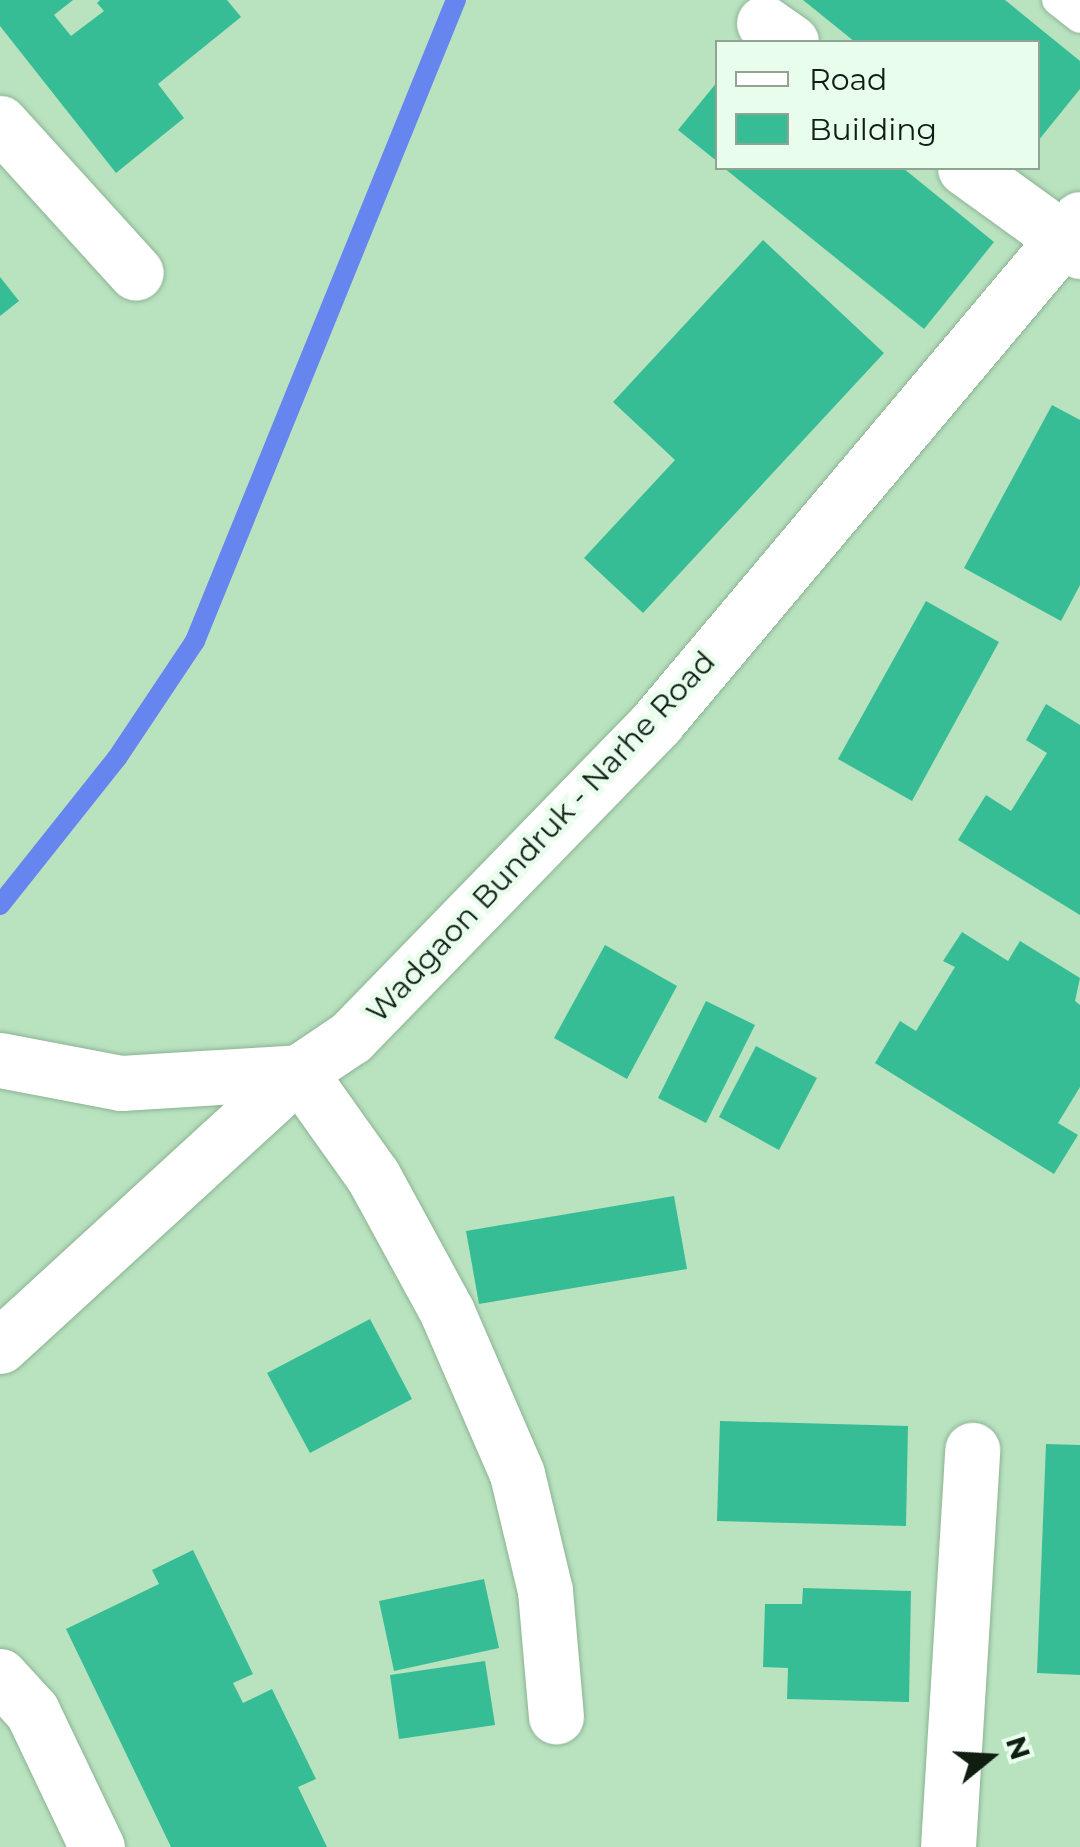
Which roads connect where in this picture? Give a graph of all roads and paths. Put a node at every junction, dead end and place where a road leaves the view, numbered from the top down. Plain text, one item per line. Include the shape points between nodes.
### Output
1 (1056, 0) edge
2 (1080, 18) edge
3 (0, 123) edge
4 (968, 170) edge
5 (1074, 236) edge
6 (136, 273) dead end
7 (0, 1060) edge
8 (299, 1072) junction
9 (0, 1346) edge
10 (972, 1450) dead end
11 (0, 1676) edge
12 (556, 1716) dead end
13 (97, 1847) edge
14 (948, 1847) edge

1 - 2 lane
3 - 6 street
4 - 5 street
5 - 8 street, Wadgaon Bundruk - Narhe Road via 657,722 351,1037
7 - 8 street via 121,1083
8 - 9 street, Wadgaon Bundruk - Narhe Road
8 - 12 street via 374,1176 447,1312 517,1474 545,1591
10 - 14 street
11 - 13 street via 32,1711

